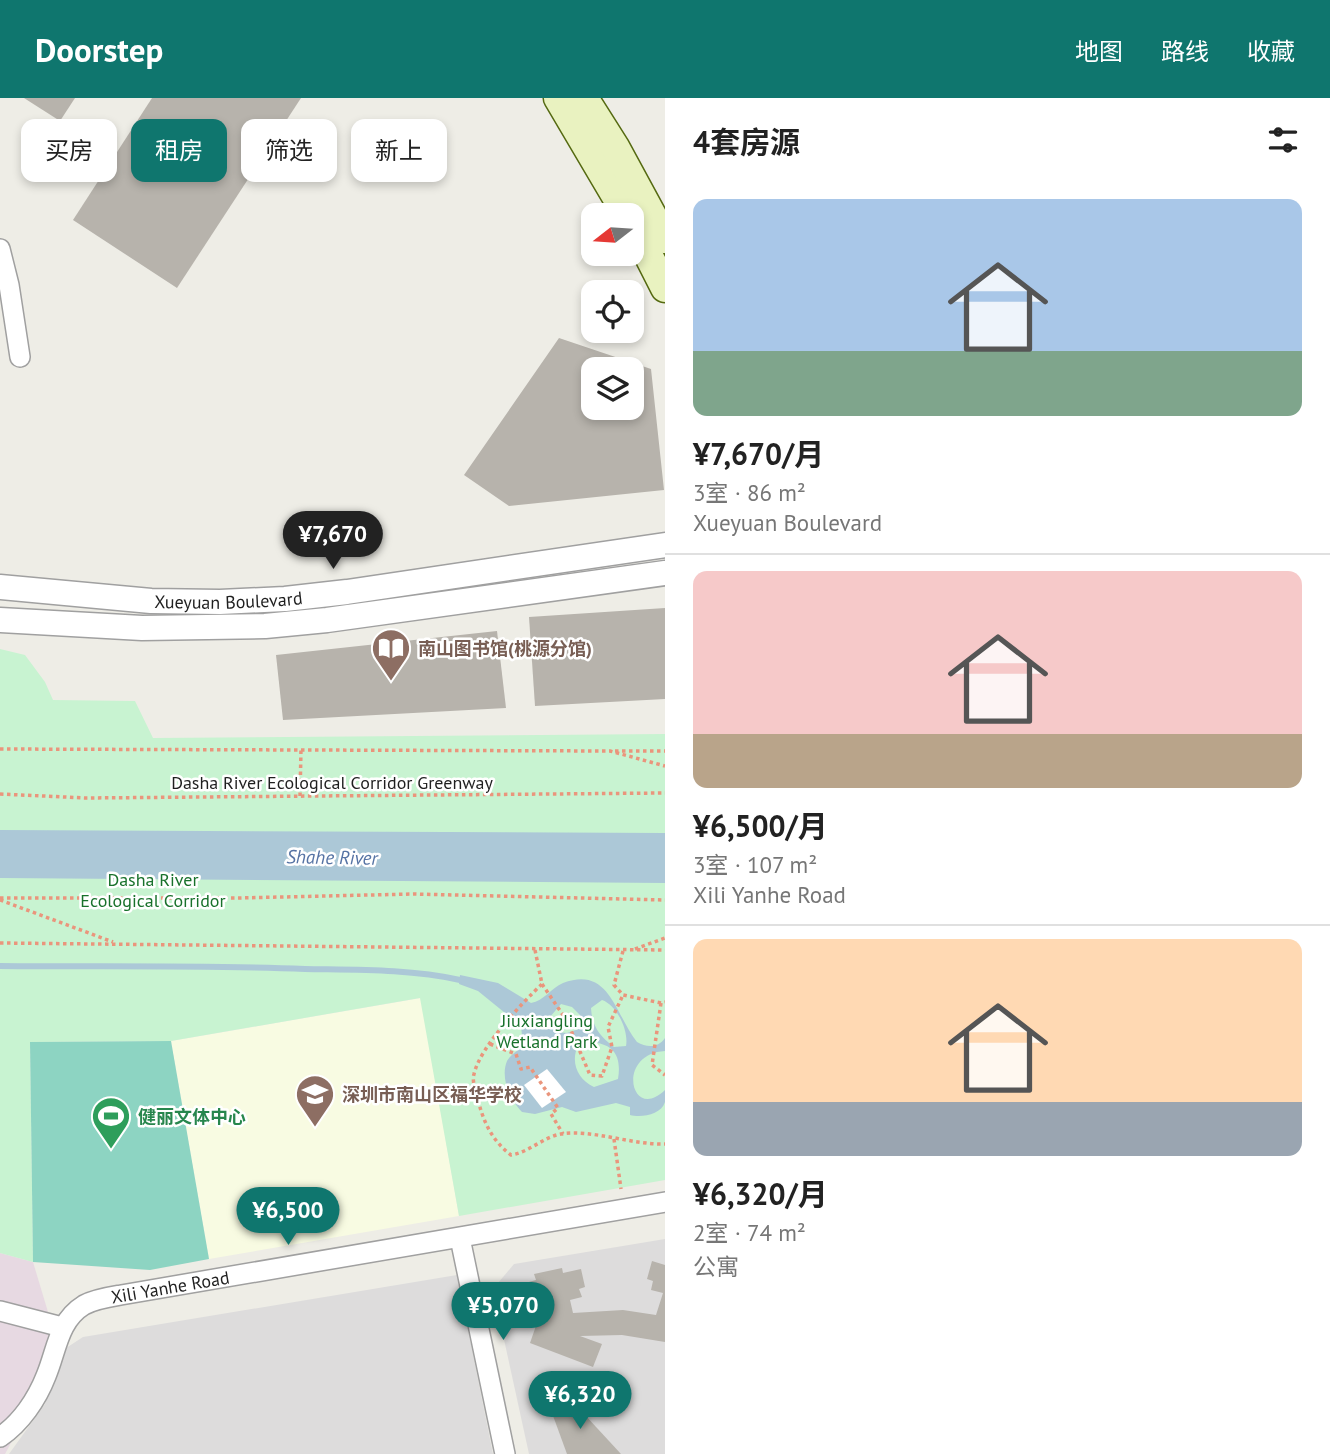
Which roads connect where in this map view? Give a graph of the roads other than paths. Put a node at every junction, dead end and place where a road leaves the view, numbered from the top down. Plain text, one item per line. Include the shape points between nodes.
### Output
1 (558, 98) edge
2 (584, 98) edge
3 (620, 203) edge
4 (665, 239) edge
5 (644, 247) edge
6 (0, 249) edge
7 (665, 288) edge
8 (20, 357) dead end
9 (665, 545) edge
10 (665, 573) edge
11 (0, 587) edge
12 (0, 620) edge
13 (665, 1202) edge
14 (460, 1238) junction
15 (0, 1311) edge
16 (62, 1327) junction
17 (0, 1437) edge
18 (505, 1454) edge

1 - 3 main road
2 - 4 main road
5 - 7 main road
6 - 8 street
9 - 11 street, Xueyuan Boulevard via 285,599 150,601
10 - 12 street, Xueyuan Boulevard via 265,626 156,628
13 - 14 street, Xili Yanhe Road
14 - 16 street, Xili Yanhe Road via 99,1300 86,1304
14 - 18 street
15 - 16 street
16 - 17 street, Xili Yanhe Road via 46,1378 11,1429

